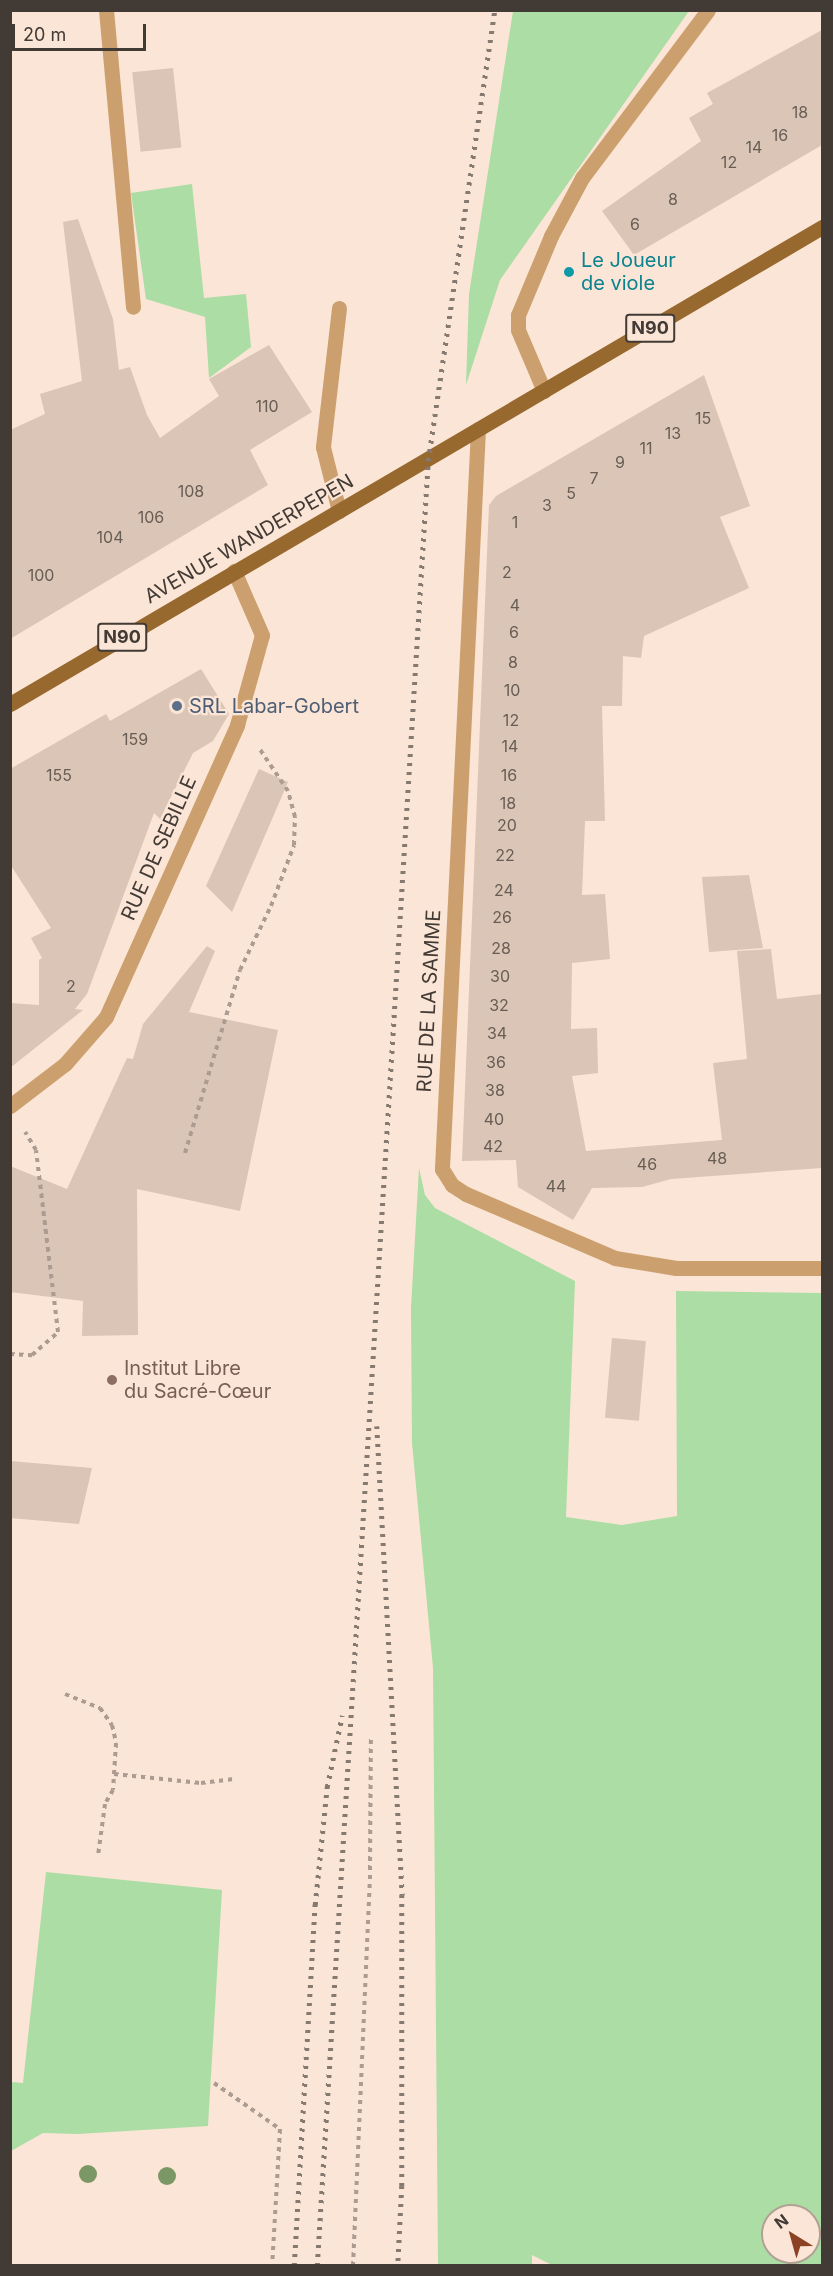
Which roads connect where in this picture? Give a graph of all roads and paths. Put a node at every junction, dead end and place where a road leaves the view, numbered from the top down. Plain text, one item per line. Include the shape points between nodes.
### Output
1 (106, 10) edge
2 (708, 10) edge
3 (822, 227) edge
4 (133, 307) dead end
5 (339, 308) dead end
6 (544, 391) junction
7 (478, 429) junction
8 (339, 511) junction
9 (234, 571) junction
10 (10, 704) edge
11 (237, 725) junction
12 (10, 1106) edge
13 (21, 1125) dead end
14 (184, 1153) dead end
15 (822, 1268) edge
16 (10, 1354) edge
17 (65, 1694) dead end
18 (371, 1736) dead end
19 (114, 1774) junction
20 (236, 1779) dead end
21 (98, 1856) dead end
22 (214, 2083) dead end
23 (272, 2265) edge
24 (353, 2265) edge

1 - 4 street
2 - 6 street via 582,178 537,268 518,315 518,330
3 - 6 main road, N90
5 - 8 street via 323,447
6 - 7 main road, N90
7 - 8 main road, AVENUE WANDERPEPEN / N90
7 - 15 street, RUE DE LA SAMME via 442,1170 452,1185 466,1194 615,1258 676,1268
8 - 9 main road, AVENUE WANDERPEPEN / N90
9 - 10 main road, AVENUE WANDERPEPEN / N90
9 - 11 street, RUE DE SEBILLE via 262,635
11 - 12 street, RUE DE SEBILLE via 106,1017 65,1064
11 - 14 path via 271,760 288,791 295,817 294,845 271,906 240,970
13 - 16 path via 36,1150 58,1332 32,1355
17 - 19 path via 100,1708 112,1725 116,1743
18 - 24 path
19 - 20 path via 201,1782
19 - 21 path
22 - 23 path via 280,2129

